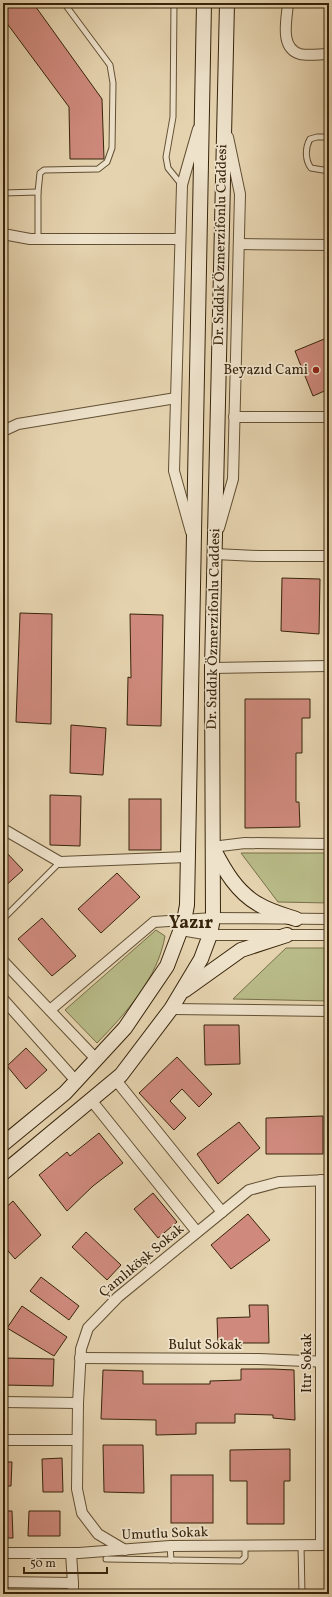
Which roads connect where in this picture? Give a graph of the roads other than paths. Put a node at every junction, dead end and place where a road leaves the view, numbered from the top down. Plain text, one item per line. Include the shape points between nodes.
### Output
1 (64, 3) edge
2 (174, 3) edge
3 (204, 3) edge
4 (227, 3) edge
5 (288, 3) edge
6 (329, 54) edge
7 (202, 116) junction
8 (225, 120) junction
9 (329, 137) edge
10 (329, 171) edge
11 (182, 185) junction
12 (38, 192) junction
13 (3, 193) edge
14 (3, 234) edge
15 (38, 239) junction
16 (180, 239) junction
17 (239, 244) junction
18 (329, 245) edge
19 (176, 398) junction
20 (234, 417) junction
21 (329, 417) edge
22 (3, 431) edge
23 (194, 542) junction
24 (215, 548) junction
25 (329, 556) edge
26 (329, 666) edge
27 (212, 668) junction
28 (3, 829) edge
29 (329, 844) edge
30 (212, 847) junction
31 (187, 857) junction
32 (60, 862) junction
33 (5, 917) dead end
34 (213, 918) junction
35 (296, 919) junction
36 (329, 919) edge
37 (183, 925) junction
38 (210, 935) junction
39 (287, 935) junction
40 (329, 935) edge
41 (3, 961) edge
42 (179, 996) junction
43 (3, 999) edge
44 (171, 1008) junction
45 (50, 1010) junction
46 (329, 1011) edge
47 (96, 1059) junction
48 (115, 1080) junction
49 (76, 1082) junction
50 (91, 1100) junction
51 (3, 1144) edge
52 (3, 1174) edge
53 (325, 1180) edge
54 (222, 1212) junction
55 (197, 1232) junction
56 (80, 1358) junction
57 (325, 1361) edge
58 (3, 1402) edge
59 (78, 1403) junction
60 (3, 1440) edge
61 (77, 1440) junction
62 (301, 1545) junction
63 (325, 1545) edge
64 (170, 1546) junction
65 (245, 1546) junction
66 (125, 1550) junction
67 (3, 1552) edge
68 (72, 1553) junction
69 (106, 1559) dead end
70 (171, 1560) junction
71 (3, 1582) edge
72 (73, 1583) junction
73 (73, 1594) edge
74 (302, 1594) edge

1 - 12 lane via 110,65 113,83 112,148 107,162 98,169 44,170 40,173
2 - 11 lane via 173,118 166,157 168,168
3 - 7 main road, Dr. Sıddık Özmerzifonlu Caddesi
4 - 8 main road, Dr. Sıddık Özmerzifonlu Caddesi
5 - 6 street via 287,44 301,54
7 - 11 street
7 - 23 main road, Dr. Sıddık Özmerzifonlu Caddesi
8 - 17 street via 240,194
8 - 24 main road, Dr. Sıddık Özmerzifonlu Caddesi
9 - 10 lane via 317,136 307,145 307,163 311,168
11 - 16 street
12 - 13 lane
12 - 15 lane
14 - 15 street
15 - 16 street
16 - 19 street
17 - 18 street
17 - 20 street
19 - 22 street via 18,424
19 - 23 street via 174,471
20 - 21 street
20 - 24 street via 233,479
23 - 31 main road, Dr. Sıddık Özmerzifonlu Caddesi
24 - 25 street via 258,556
24 - 27 main road, Dr. Sıddık Özmerzifonlu Caddesi
26 - 27 street
27 - 30 main road, Dr. Sıddık Özmerzifonlu Caddesi
28 - 32 street
29 - 30 street via 245,843
30 - 34 main road, Dr. Sıddık Özmerzifonlu Caddesi
30 - 35 main road via 240,891 259,905
31 - 32 street
31 - 37 main road, Dr. Sıddık Özmerzifonlu Caddesi via 187,905
32 - 33 lane
34 - 35 street
34 - 37 street
34 - 38 main road, Dr. Sıddık Özmerzifonlu Caddesi
35 - 36 street
37 - 38 street
37 - 45 street via 154,922
37 - 47 main road, Dr. Sıddık Özmerzifonlu Caddesi via 167,966 125,1028
38 - 39 street
38 - 42 main road, Dr. Sıddık Özmerzifonlu Caddesi via 201,959
39 - 40 street
39 - 42 main road via 241,950
41 - 45 street
42 - 44 main road, Dr. Sıddık Özmerzifonlu Caddesi
43 - 49 street
44 - 46 street
44 - 48 main road, Dr. Sıddık Özmerzifonlu Caddesi
45 - 47 street
47 - 49 main road, Dr. Sıddık Özmerzifonlu Caddesi
48 - 50 main road, Dr. Sıddık Özmerzifonlu Caddesi
48 - 54 street
49 - 51 main road, Dr. Sıddık Özmerzifonlu Caddesi
50 - 52 main road, Dr. Sıddık Özmerzifonlu Caddesi
50 - 55 street
53 - 54 street, Çamlıköşk Sokak via 279,1182 249,1190
53 - 57 street, Itır Sokak
54 - 55 street, Çamlıköşk Sokak
55 - 56 street, Çamlıköşk Sokak via 118,1296 88,1328
56 - 57 street, Bulut Sokak
56 - 59 street, Çamlıköşk Sokak
57 - 63 street, Itır Sokak
58 - 59 street
59 - 61 street, Çamlıköşk Sokak
60 - 61 street
61 - 66 street, Çamlıköşk Sokak via 77,1489 82,1512 98,1534
62 - 63 street, Umutlu Sokak
62 - 65 street, Umutlu Sokak
62 - 74 lane
64 - 65 street, Umutlu Sokak
64 - 66 street, Umutlu Sokak
64 - 70 lane
65 - 70 lane via 245,1557 241,1560
66 - 68 street, Umutlu Sokak
67 - 68 street, Umutlu Sokak
68 - 72 street
69 - 70 lane
71 - 72 street
72 - 73 street

